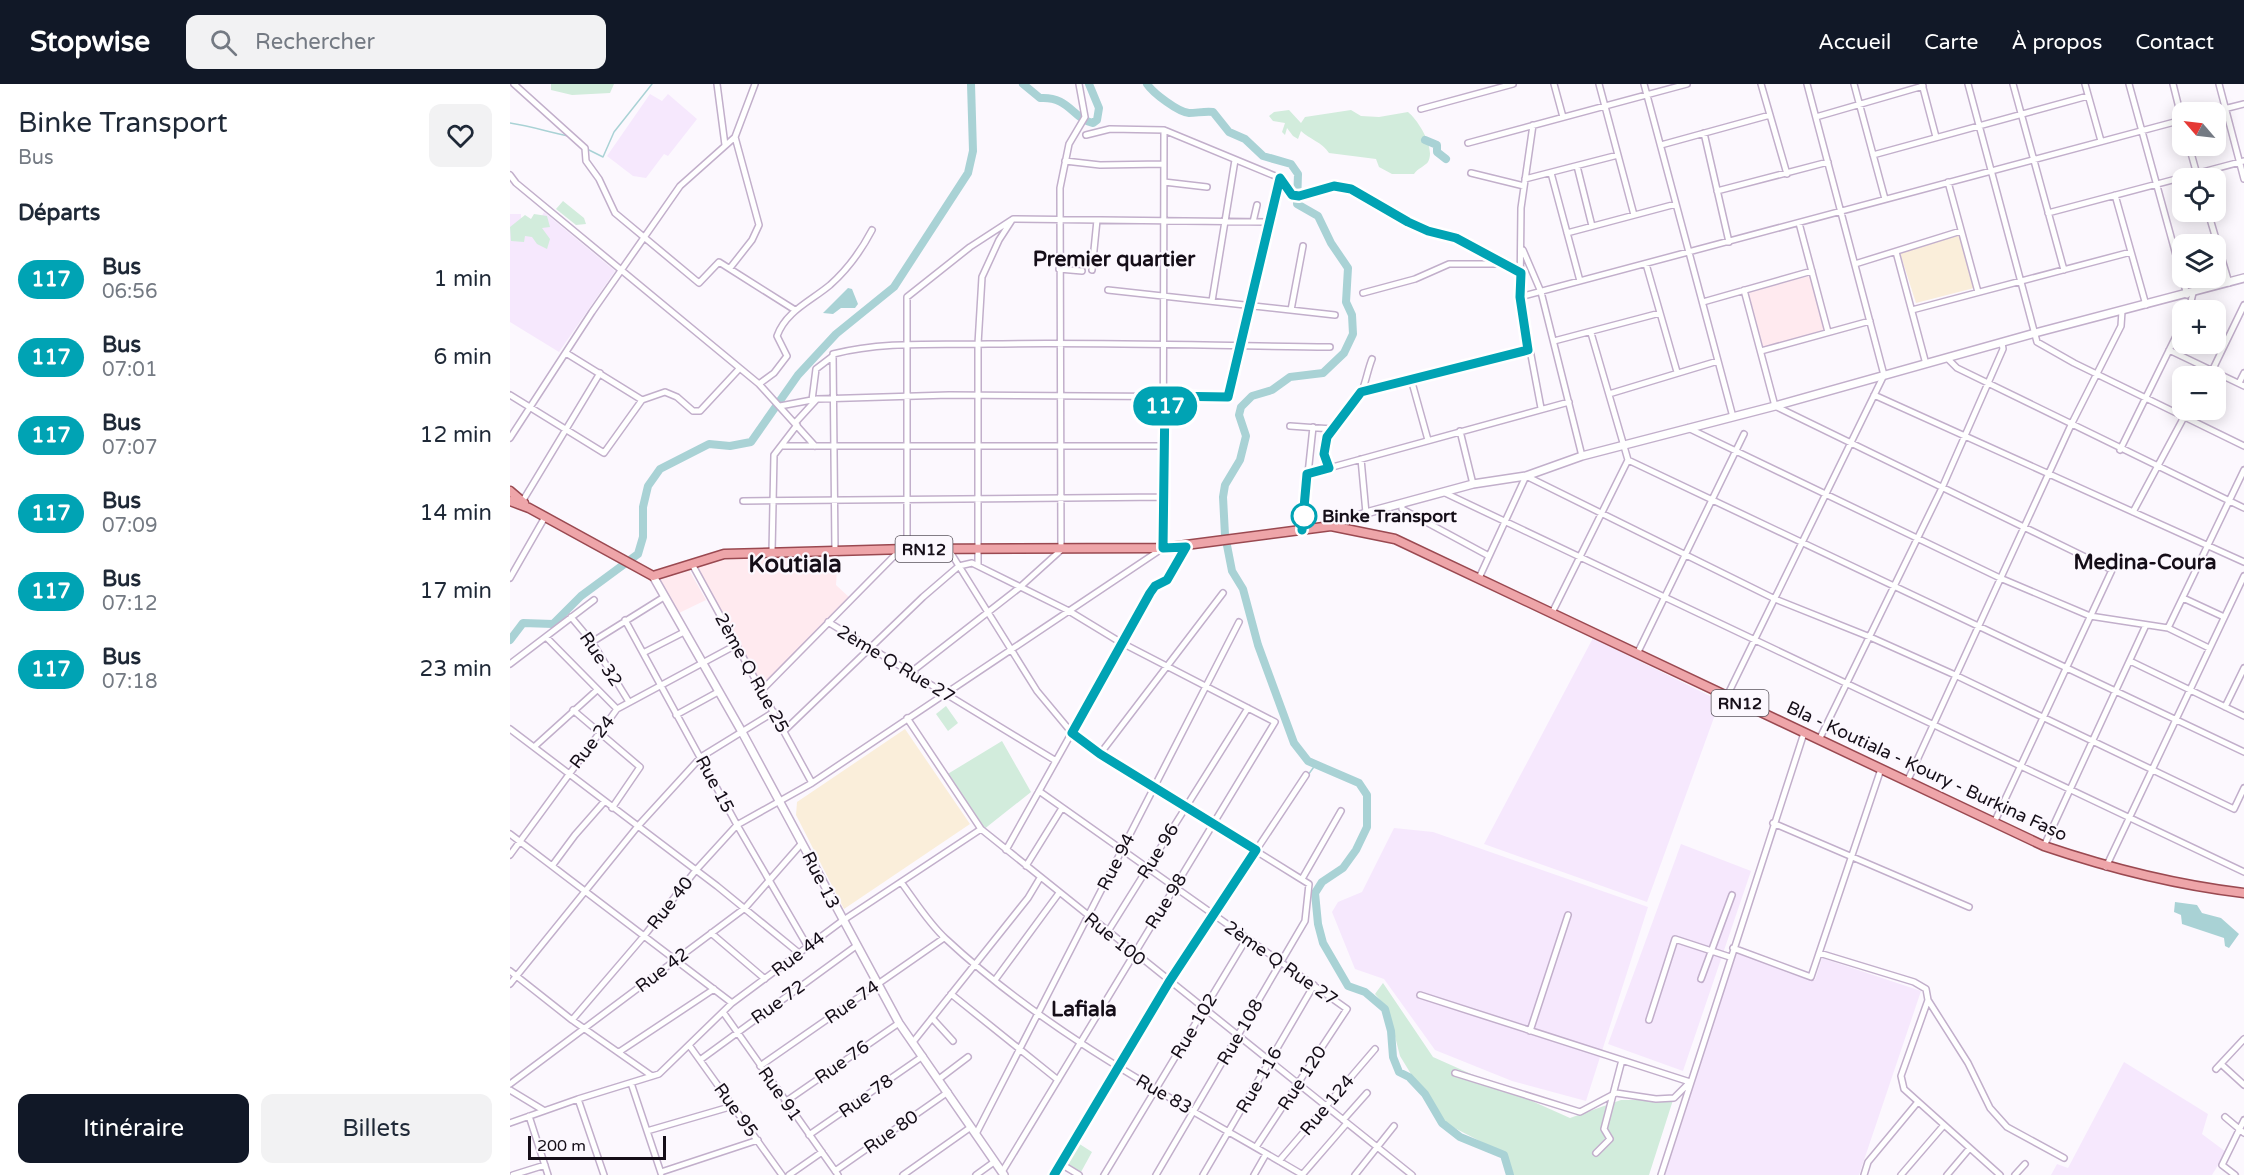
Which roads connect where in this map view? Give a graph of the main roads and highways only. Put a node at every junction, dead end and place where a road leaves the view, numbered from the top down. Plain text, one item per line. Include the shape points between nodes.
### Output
1 (510, 491) edge
2 (510, 501) edge
3 (525, 505) junction
4 (2244, 893) edge

1 - 3 main road
2 - 3 main road
3 - 4 main road, Bla - Koutiala - Koury - Burkina Faso / RN12 via 653,576 724,554 1186,547 1331,526 1395,539 2044,846 2106,867

